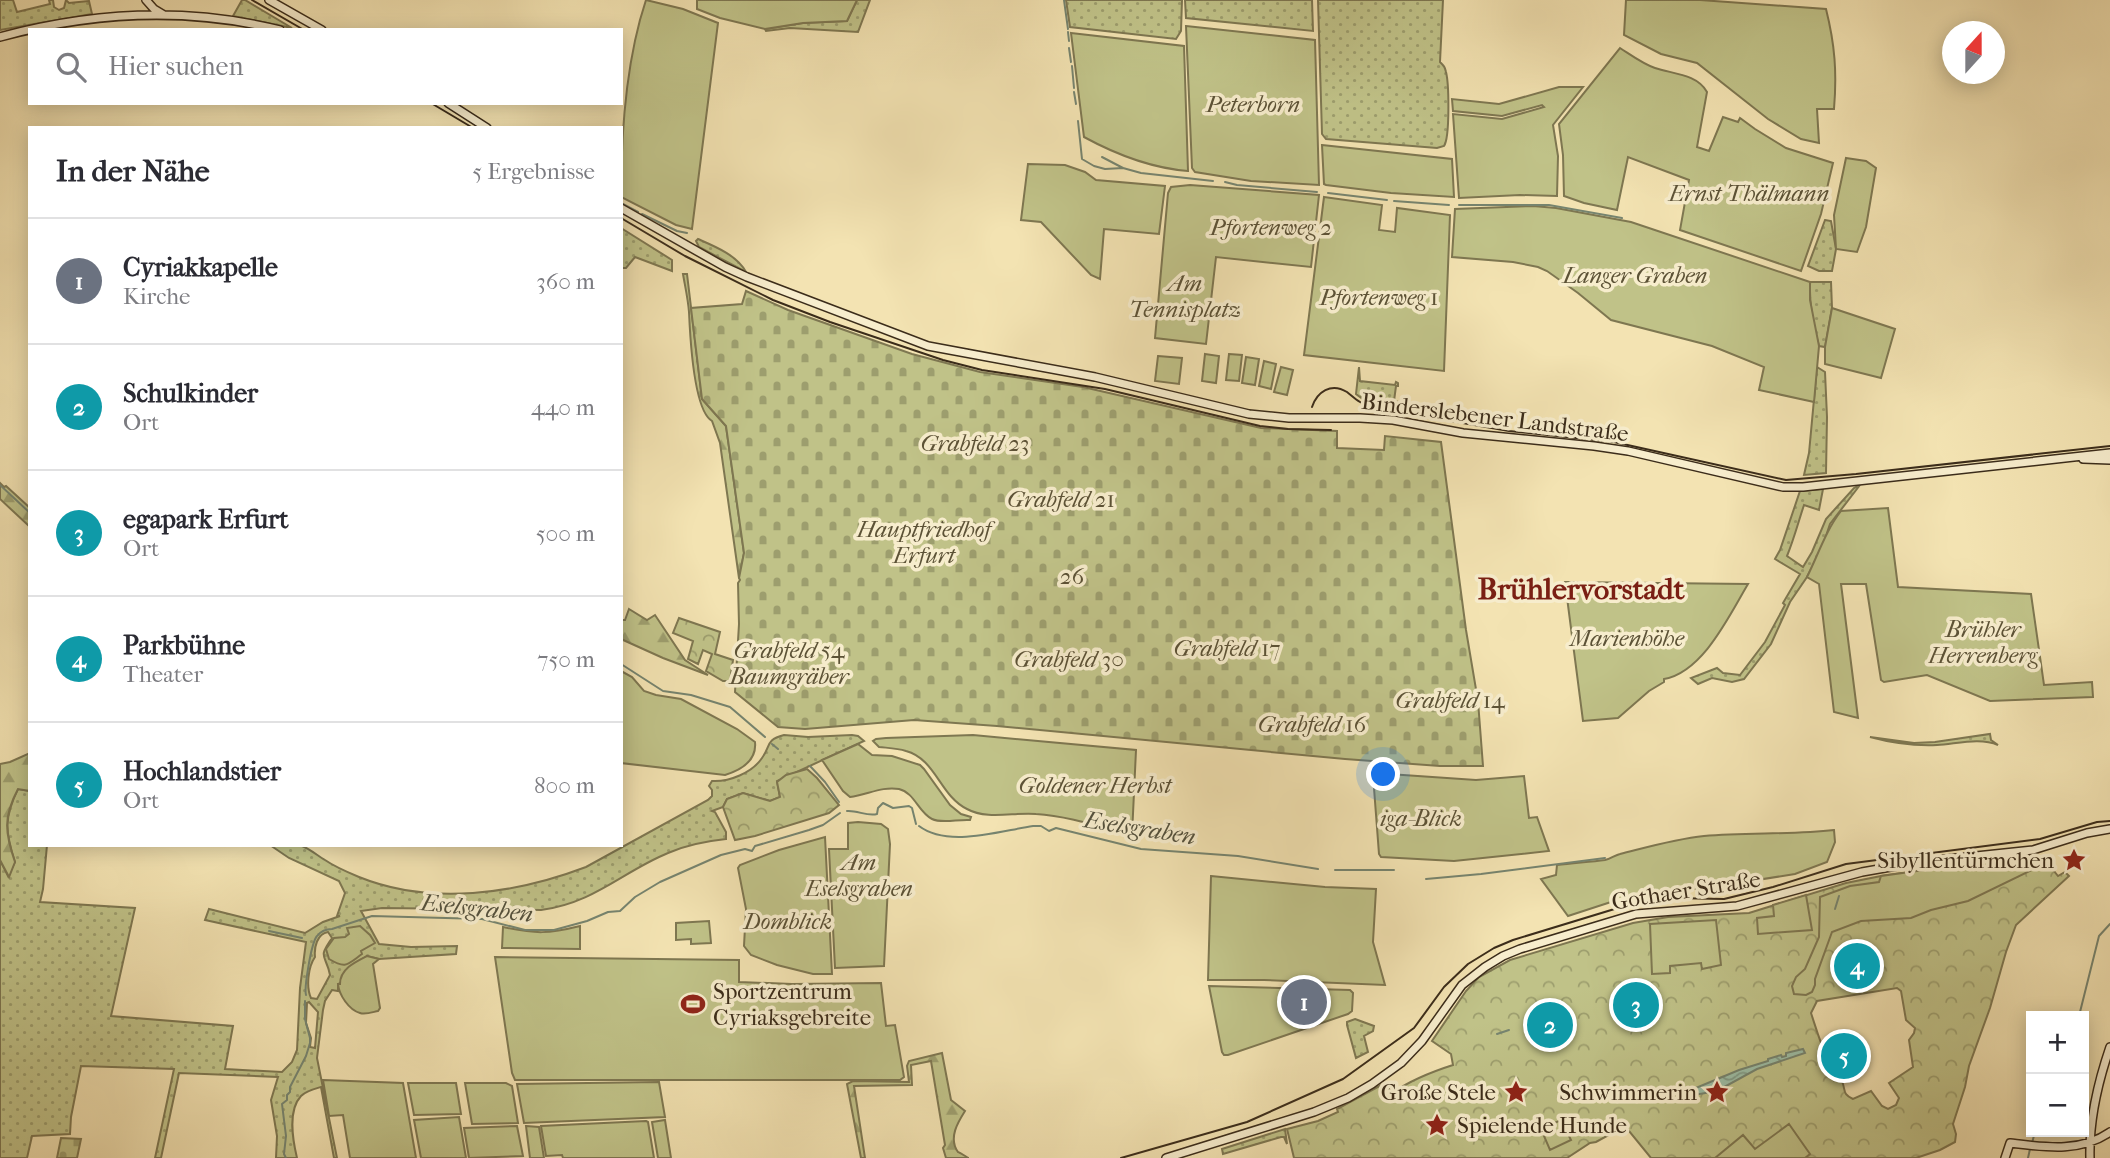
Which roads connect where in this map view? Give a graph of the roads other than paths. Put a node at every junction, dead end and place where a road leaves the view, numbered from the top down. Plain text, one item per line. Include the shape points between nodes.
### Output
1 (145, 0) edge
2 (269, 0) edge
3 (143, 15) junction
4 (165, 15) junction
5 (40, 28) edge
6 (269, 28) edge
7 (318, 28) edge
8 (28, 31) edge
9 (0, 37) edge
10 (451, 105) edge
11 (484, 126) edge
12 (623, 209) edge
13 (2110, 453) edge
14 (2061, 458) junction
15 (2110, 460) edge
16 (2110, 829) edge
17 (2110, 1047) edge
18 (2110, 1132) edge
19 (2090, 1143) junction
20 (1167, 1158) edge
21 (2005, 1158) edge
22 (2090, 1158) edge

1 - 3 main road
1 - 4 main road
2 - 7 main road
3 - 4 main road
3 - 5 main road
4 - 6 main road
8 - 9 main road
10 - 11 main road
12 - 14 main road, Binderslebener Landstraße via 747,277 928,346 1095,377 1264,417 1393,420 1463,433 1594,446 1773,485 1803,487
13 - 14 main road, Binderslebener Landstraße
14 - 15 main road, Binderslebener Landstraße
16 - 20 main road, Gothaer Straße via 2041,848 1853,874 1737,906 1636,914 1520,949 1462,985 1422,1041 1401,1063 1363,1090 1314,1112
17 - 19 main road
18 - 19 main road
19 - 21 main road via 2071,1147 2010,1143
19 - 22 main road

